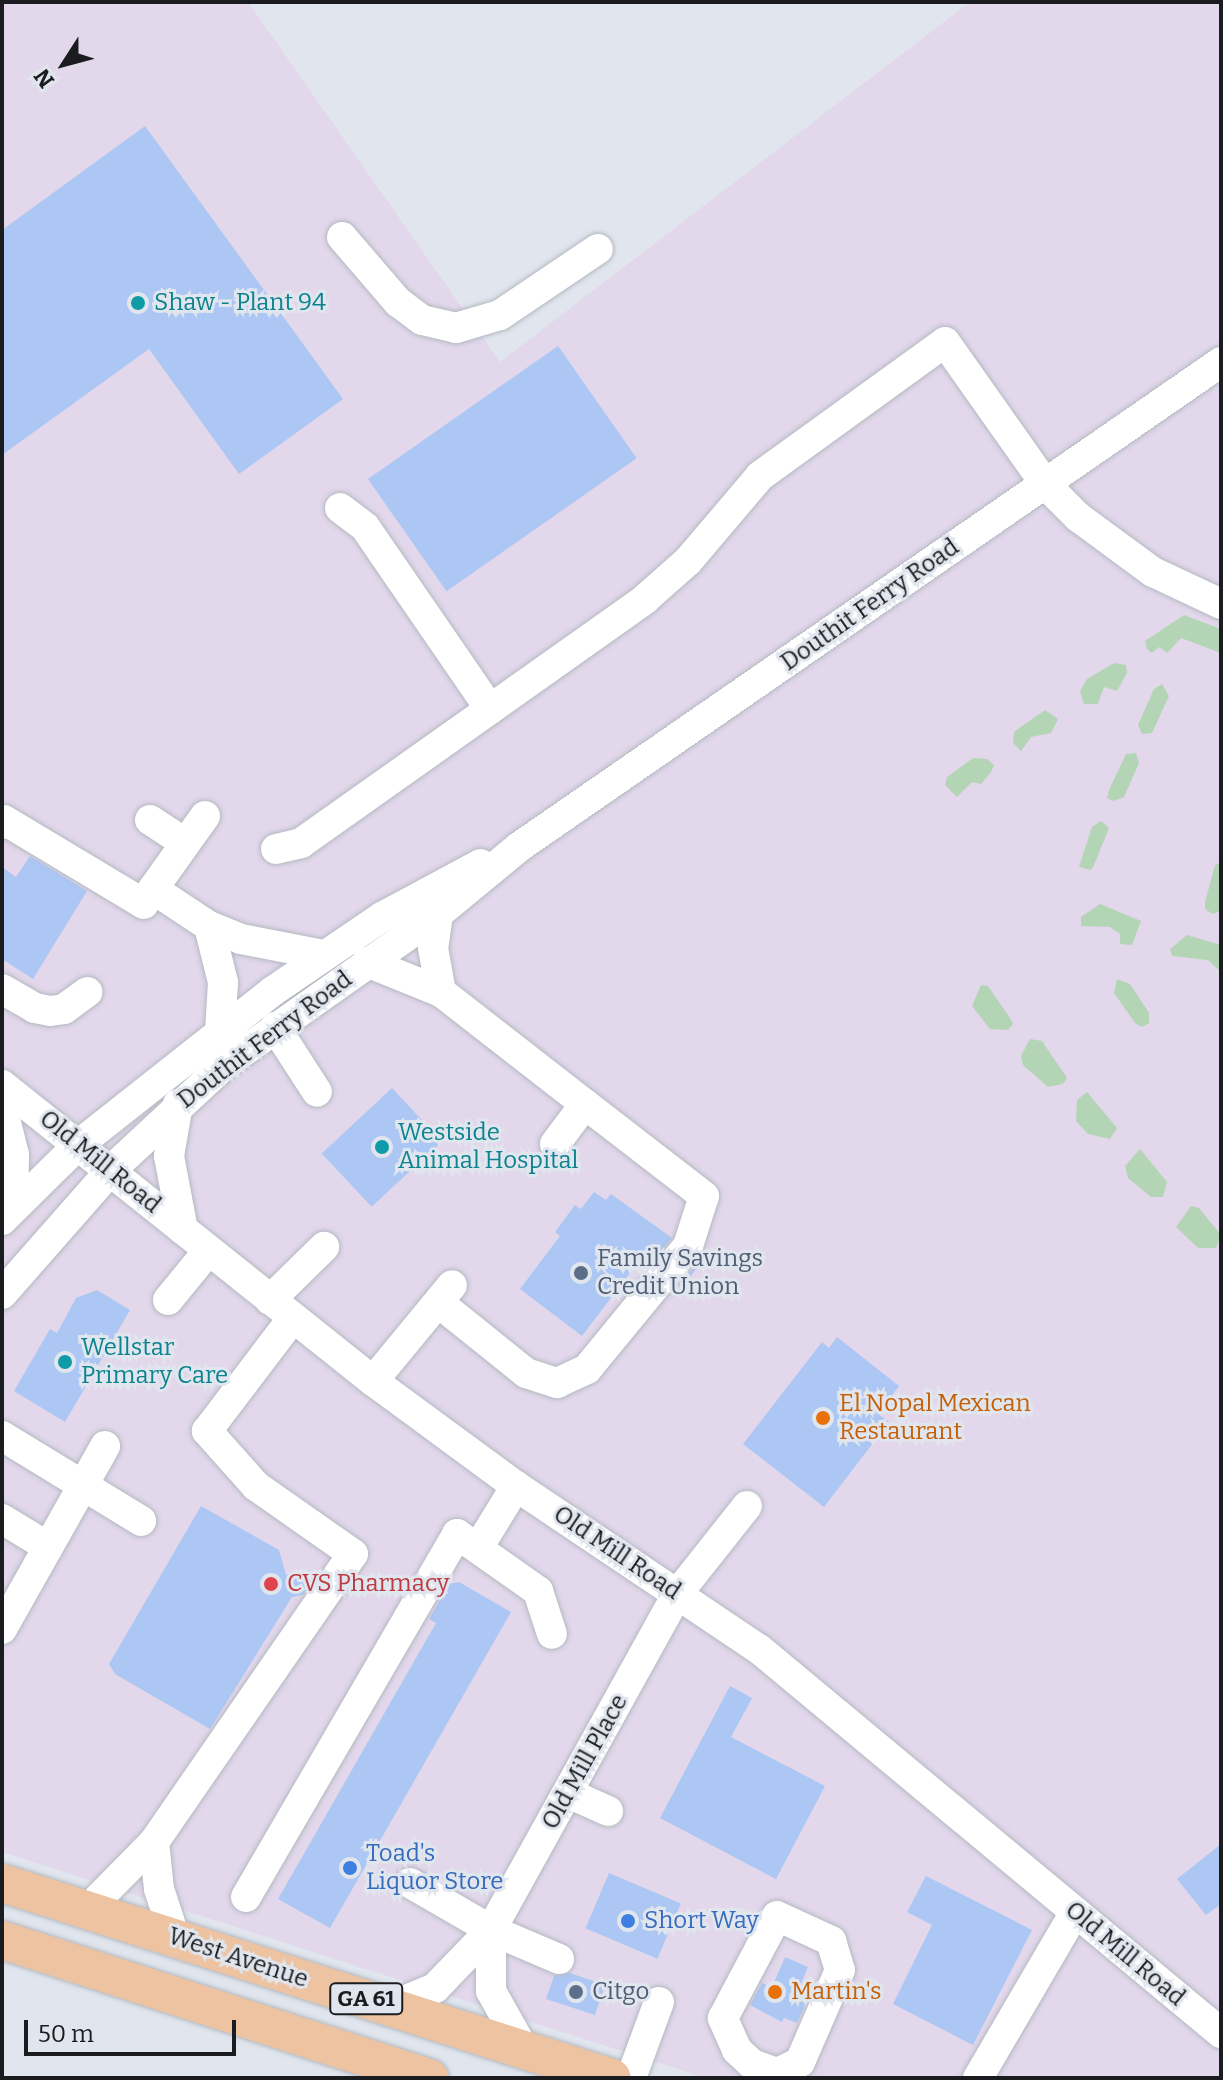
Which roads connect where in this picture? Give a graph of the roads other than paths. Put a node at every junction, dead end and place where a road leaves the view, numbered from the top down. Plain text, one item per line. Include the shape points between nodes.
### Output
1 (342, 237) dead end
2 (598, 249) dead end
3 (1221, 362) edge
4 (1045, 484) junction
5 (340, 508) dead end
6 (1221, 604) edge
7 (490, 709) junction
8 (205, 816) dead end
9 (150, 820) dead end
10 (2, 824) edge
11 (185, 843) junction
12 (519, 847) junction
13 (276, 849) dead end
14 (144, 904) junction
15 (438, 914) junction
16 (209, 926) junction
17 (323, 955) junction
18 (367, 962) junction
19 (2, 989) edge
20 (87, 992) dead end
21 (441, 992) junction
22 (275, 1027) junction
23 (220, 1031) junction
24 (2, 1085) edge
25 (317, 1092) dead end
26 (178, 1104) junction
27 (585, 1104) junction
28 (2, 1106) edge
29 (555, 1144) dead end
30 (78, 1145) junction
31 (110, 1171) junction
32 (7, 1214) edge
33 (183, 1230) junction
34 (324, 1247) dead end
35 (208, 1251) junction
36 (2, 1294) edge
37 (168, 1300) dead end
38 (281, 1309) junction
39 (373, 1381) junction
40 (2, 1436) edge
41 (105, 1446) dead end
42 (82, 1485) junction
43 (516, 1486) junction
44 (747, 1506) dead end
45 (2, 1519) edge
46 (141, 1521) dead end
47 (48, 1547) junction
48 (478, 1548) junction
49 (678, 1593) junction
50 (2, 1629) edge
51 (552, 1634) dead end
52 (568, 1793) junction
53 (608, 1811) dead end
54 (154, 1842) junction
55 (2, 1883) edge
56 (410, 1883) dead end
57 (246, 1897) dead end
58 (88, 1909) junction
59 (1075, 1912) junction
60 (491, 1930) junction
61 (175, 1938) junction
62 (2, 1940) edge
63 (559, 1959) dead end
64 (659, 2002) dead end
65 (389, 2007) junction
66 (1221, 2033) edge
67 (524, 2050) junction
68 (784, 2071) edge
69 (429, 2078) edge
70 (612, 2078) edge
71 (631, 2078) edge
72 (978, 2078) edge

1 - 2 street via 398,302 422,320 456,328 500,315
3 - 4 street, Douthit Ferry Road
4 - 6 street via 1078,517 1153,572
4 - 7 street via 945,342 760,476 667,581
4 - 12 street, Douthit Ferry Road
5 - 7 street via 365,527
7 - 13 street via 301,843
8 - 11 street
9 - 11 street
10 - 14 street via 4,820
11 - 14 street
12 - 15 street, Douthit Ferry Road
12 - 17 street, Douthit Ferry Road via 437,884
14 - 16 street
15 - 18 street, Douthit Ferry Road
15 - 21 street via 433,948
16 - 17 street via 241,939
16 - 23 street via 223,982
17 - 23 street, Douthit Ferry Road
18 - 21 street
18 - 22 street, Douthit Ferry Road
19 - 20 street via 50,1011 64,1009
21 - 27 street
22 - 25 street
22 - 26 street, Douthit Ferry Road
23 - 30 street, Douthit Ferry Road
24 - 30 street, Old Mill Road
26 - 31 street, Douthit Ferry Road
26 - 33 street via 169,1156
27 - 29 street
27 - 39 street via 704,1196 688,1246 579,1375 545,1383 526,1373 445,1294
28 - 32 street via 14,1155
30 - 31 street, Old Mill Road
30 - 32 street, Douthit Ferry Road
31 - 33 street, Old Mill Road
31 - 36 street, Douthit Ferry Road
33 - 35 street, Old Mill Road
34 - 38 street
35 - 37 street
35 - 38 street, Old Mill Road
38 - 39 street, Old Mill Road
38 - 54 street via 207,1431 256,1486 353,1554
39 - 43 street, Old Mill Road
40 - 42 street
41 - 42 street
42 - 46 street
42 - 47 street
43 - 48 street
43 - 49 street, Old Mill Road
44 - 49 street, Old Mill Place
45 - 47 street
47 - 50 street
48 - 51 street via 538,1591
48 - 57 street via 457,1534
49 - 52 street, Old Mill Place
49 - 59 street, Old Mill Road via 850,1721
52 - 53 street
52 - 60 street, Old Mill Place
54 - 58 street
54 - 61 street via 159,1889
55 - 58 main road, West Avenue / GA 61
56 - 60 street
58 - 61 main road, West Avenue / GA 61
59 - 66 street, Old Mill Road
59 - 72 street
60 - 63 street
60 - 65 street, Old Mill Place via 435,1988
60 - 67 street, Old Mill Place via 491,1991
61 - 65 main road, West Avenue / GA 61
62 - 69 main road, GA 61
64 - 71 street
65 - 67 main road, West Avenue / GA 61
67 - 70 main road, West Avenue / GA 61
68 - 68 street via 840,1970 831,1941 777,1916 717,2023 752,2064

